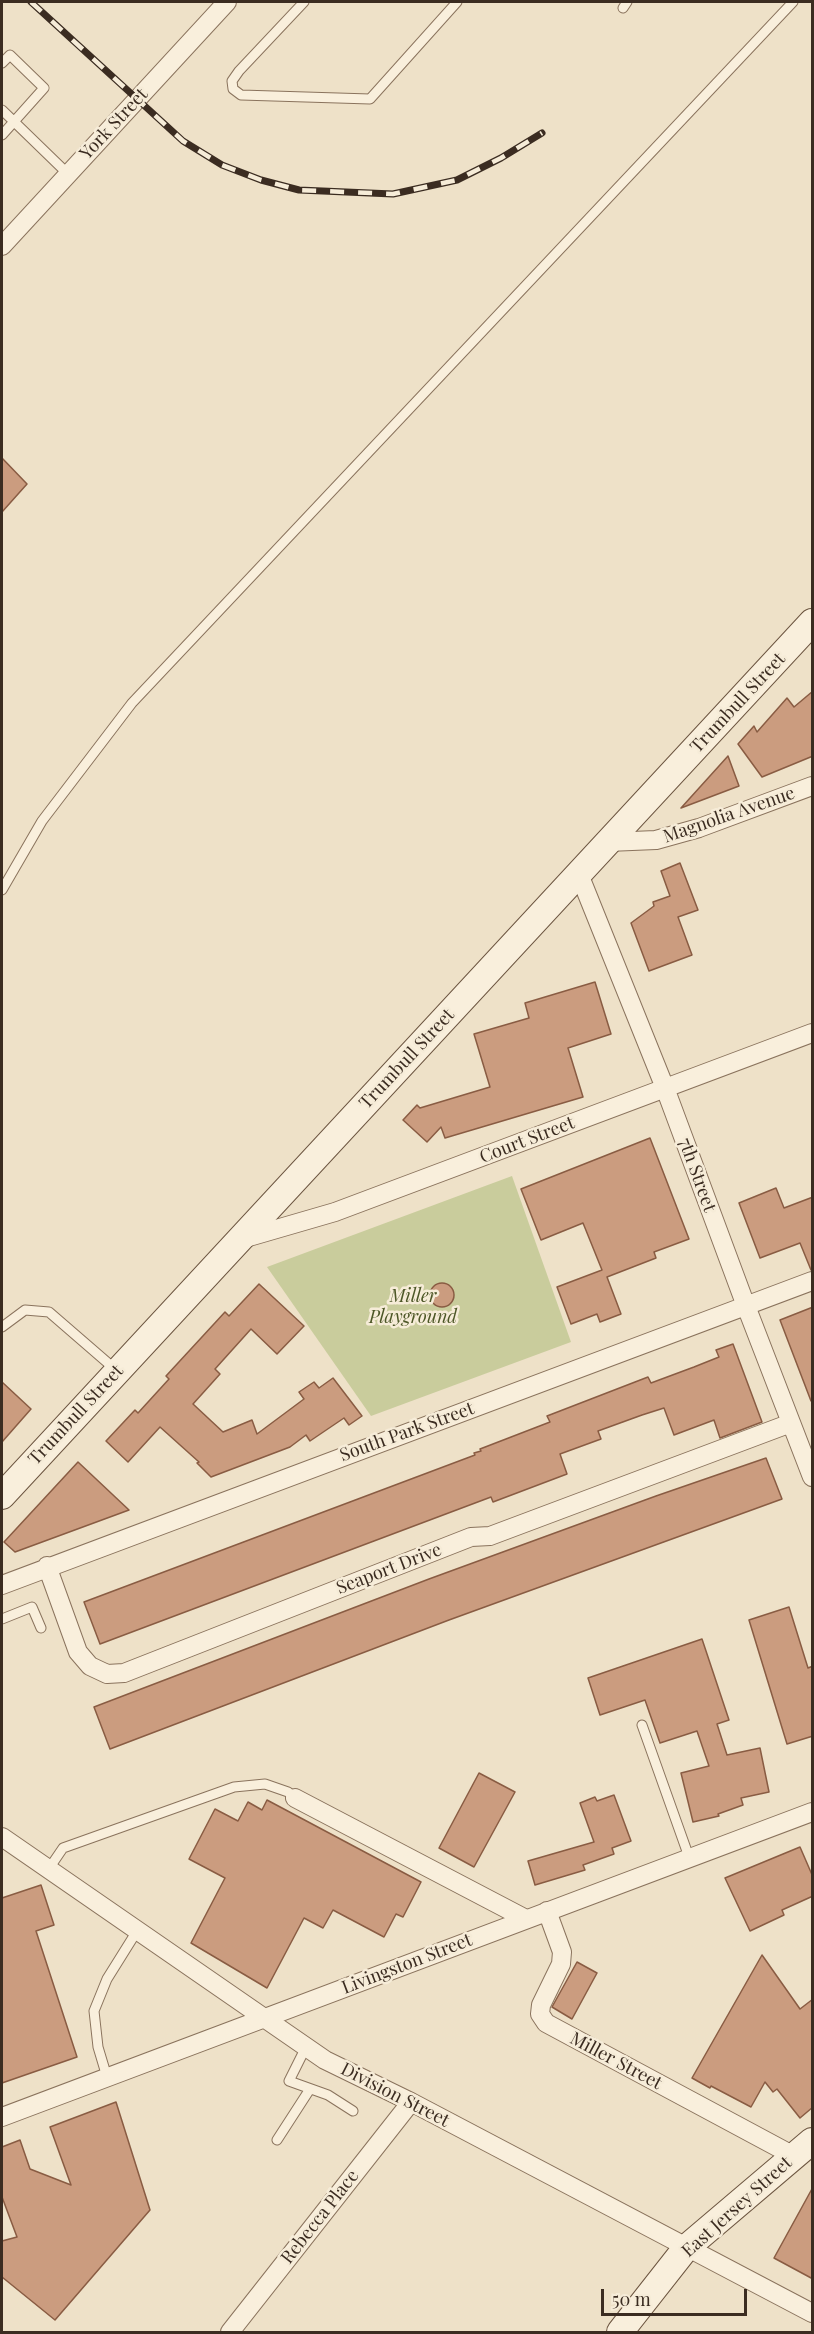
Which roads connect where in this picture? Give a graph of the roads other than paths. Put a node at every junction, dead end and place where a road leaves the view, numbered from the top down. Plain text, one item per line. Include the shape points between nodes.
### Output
1 (227, 2) edge
2 (304, 2) edge
3 (457, 2) edge
4 (793, 2) edge
5 (2, 63) edge
6 (2, 110) edge
7 (14, 122) junction
8 (2, 135) edge
9 (68, 174) junction
10 (2, 246) edge
11 (813, 622) edge
12 (813, 786) edge
13 (608, 842) junction
14 (579, 874) junction
15 (2, 890) edge
16 (813, 1033) edge
17 (665, 1088) junction
18 (239, 1240) junction
19 (813, 1281) edge
20 (746, 1306) junction
21 (2, 1327) edge
22 (117, 1371) junction
23 (791, 1423) junction
24 (813, 1477) edge
25 (2, 1496) edge
26 (47, 1566) junction
27 (2, 1585) edge
28 (2, 1619) edge
29 (41, 1628) dead end
30 (642, 1725) dead end
31 (295, 1798) joint
32 (813, 1812) edge
33 (2, 1837) edge
34 (689, 1857) junction
35 (48, 1870) junction
36 (547, 1911) junction
37 (526, 1919) junction
38 (137, 1931) junction
39 (264, 2018) junction
40 (306, 2047) junction
41 (107, 2077) junction
42 (310, 2089) junction
43 (411, 2102) junction
44 (353, 2111) dead end
45 (2, 2117) edge
46 (277, 2140) dead end
47 (803, 2148) edge
48 (686, 2248) junction
49 (813, 2313) edge
50 (230, 2332) edge
51 (620, 2332) edge

1 - 9 street, York Street
2 - 3 lane via 239,70 232,81 233,89 241,95 370,99
4 - 15 lane via 132,703 42,821
5 - 7 lane via 10,55 44,88
6 - 7 lane
7 - 8 lane
7 - 9 lane
9 - 10 street, York Street
11 - 13 street, Trumbull Street
12 - 13 street, Magnolia Avenue via 689,831 656,840
13 - 14 street, Trumbull Street
14 - 17 street, 7th Street
14 - 18 street, Trumbull Street
16 - 17 street, Court Street
17 - 18 street, Court Street via 335,1212
17 - 20 street, 7th Street
18 - 22 street, Trumbull Street
19 - 20 street, South Park Street
20 - 23 street, 7th Street
20 - 26 street, South Park Street
21 - 22 lane via 25,1310 49,1312
22 - 25 street, Trumbull Street
23 - 24 street, 7th Street
23 - 26 street, Seaport Drive via 490,1536 471,1537 124,1673 107,1674 90,1666 78,1652
26 - 27 street, South Park Street
28 - 29 lane via 32,1607
30 - 34 lane
31 - 35 lane via 265,1784 234,1787 63,1848
31 - 37 street
32 - 34 street, Livingston Street
33 - 35 street, Division Street
34 - 36 street, Livingston Street
35 - 38 street, Division Street
36 - 37 street, Livingston Street
36 - 47 street, Miller Street via 562,1952 561,1964 541,2005 540,2014 546,2023
37 - 39 street, Livingston Street
38 - 39 street, Division Street
38 - 41 lane via 107,1979 94,2011 98,2047
39 - 40 street, Division Street
39 - 41 street, Livingston Street
40 - 42 lane via 289,2081
40 - 43 street, Division Street
41 - 45 street, Livingston Street
42 - 44 lane
42 - 46 lane
43 - 48 street, Division Street
43 - 50 street, Rebecca Place
47 - 48 street, East Jersey Street
48 - 49 street, Division Street
48 - 51 street, East Jersey Street

